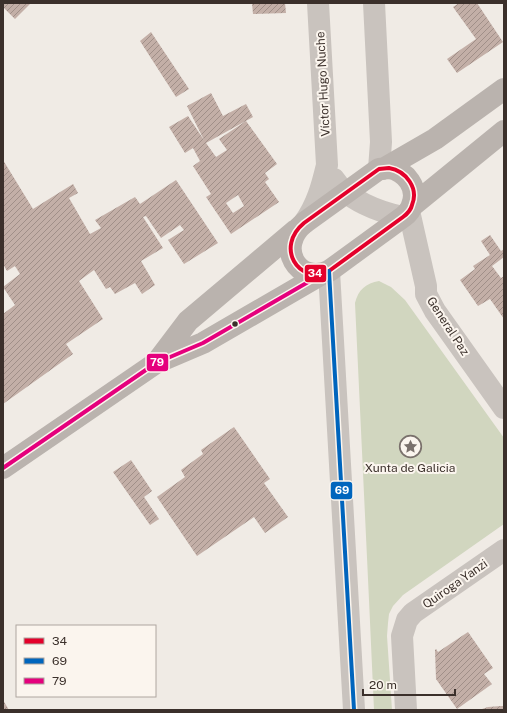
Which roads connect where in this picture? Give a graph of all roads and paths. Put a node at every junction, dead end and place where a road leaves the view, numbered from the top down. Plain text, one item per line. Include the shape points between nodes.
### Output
1 (318, 3) edge
2 (374, 3) edge
3 (504, 89) edge
4 (504, 131) edge
5 (327, 165) junction
6 (381, 169) junction
7 (347, 192) junction
8 (408, 212) junction
9 (300, 226) junction
10 (326, 273) junction
11 (156, 363) junction
12 (504, 408) edge
13 (3, 468) edge
14 (504, 550) edge
15 (354, 710) edge
16 (406, 710) edge

1 - 5 street, Víctor Hugo Nuche
2 - 6 street
3 - 6 main road via 435,138
4 - 8 main road
5 - 7 street, Víctor Hugo Nuche via 336,182
5 - 9 street, Víctor Hugo Nuche via 317,201
6 - 7 main road
6 - 8 main road via 395,169 409,179 414,189 414,200
7 - 8 street, Víctor Hugo Nuche via 387,214
7 - 9 main road
8 - 10 main road
8 - 12 street, General Paz via 426,294 435,311
9 - 10 main road via 291,240 292,259 306,272
9 - 11 main road via 188,321
10 - 11 main road via 203,343
10 - 15 street
11 - 13 main road
14 - 16 street, Quiroga Yanzi via 413,613 407,620 402,645

